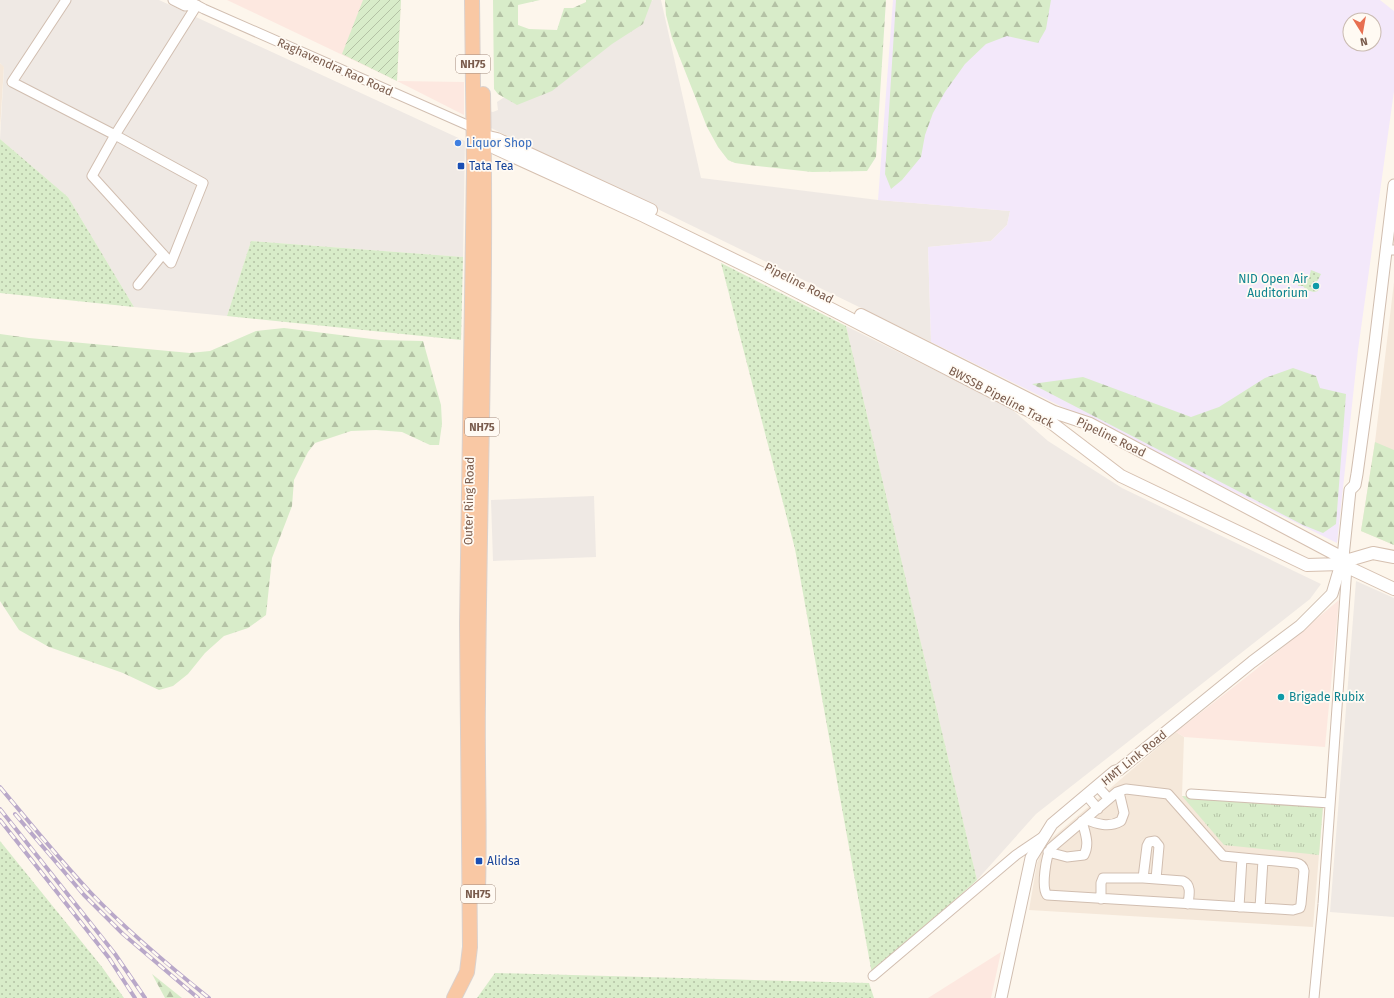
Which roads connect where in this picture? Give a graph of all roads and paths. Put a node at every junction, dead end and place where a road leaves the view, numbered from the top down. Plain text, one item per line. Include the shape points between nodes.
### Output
1 (66, 0) edge
2 (173, 0) edge
3 (186, 0) edge
4 (472, 0) edge
5 (481, 0) edge
6 (197, 5) junction
7 (479, 132) junction
8 (115, 135) junction
9 (523, 156) junction
10 (1394, 185) edge
11 (1390, 250) edge
12 (163, 254) junction
13 (766, 275) joint
14 (138, 285) dead end
15 (1394, 557) edge
16 (1345, 562) junction
17 (1394, 589) edge
18 (1098, 787) junction
19 (1119, 792) junction
20 (1191, 794) dead end
21 (1087, 796) junction
22 (1109, 799) junction
23 (1330, 803) junction
24 (1098, 809) junction
25 (1084, 820) junction
26 (1045, 835) junction
27 (1048, 852) junction
28 (1242, 858) junction
29 (1263, 860) junction
30 (1143, 878) junction
31 (1156, 879) junction
32 (1101, 899) junction
33 (1188, 904) junction
34 (1239, 907) junction
35 (1260, 908) junction
36 (872, 976) dead end
37 (454, 998) edge
38 (463, 998) edge
39 (1001, 998) edge
40 (1314, 998) edge

1 - 8 street via 12,82
2 - 6 street, Raghavendra Rao Road via 185,6
3 - 6 street, Raghavendra Rao Road
4 - 7 highway, Outer Ring Road / NH75
5 - 7 highway, Outer Ring Road / NH75
6 - 7 street, Raghavendra Rao Road
6 - 8 street
7 - 9 main road, Pipeline Road via 495,148
7 - 37 highway, Outer Ring Road / NH75 via 474,170 467,624 470,947 467,972
7 - 38 highway, Outer Ring Road / NH75 via 483,373 478,703 478,957 474,974
8 - 12 street via 92,176
8 - 12 street via 203,182 171,263
9 - 13 main road, Pipeline Road
9 - 16 main road, Pipeline Road via 637,204 1054,412 1090,424
10 - 11 street, HMT Link Road
11 - 16 street, HMT Link Road
12 - 14 street
13 - 16 main road, BWSSB Pipeline Track via 1049,421 1121,476 1307,565
15 - 16 main road via 1373,552
16 - 17 main road, Pipeline Road
16 - 18 street, HMT Link Road via 1332,594 1300,626
16 - 23 street
18 - 21 street, HMT Link Road
18 - 22 street
19 - 22 street
19 - 25 street via 1124,813 1121,822 1115,825 1101,825
19 - 28 street via 1126,790 1168,794 1219,853 1223,856
20 - 23 street
21 - 24 street
21 - 26 street, HMT Link Road via 1052,824
22 - 24 street
23 - 40 street
24 - 25 street
25 - 27 street
25 - 27 street via 1087,840 1084,855 1067,857
26 - 36 street via 1016,855
26 - 39 street, HMT Link Road via 1031,858
27 - 32 street via 1044,889 1047,895
28 - 29 street
28 - 34 street
29 - 35 street
29 - 35 street via 1296,863 1303,867 1304,871 1301,904 1297,910
30 - 31 street
30 - 31 street via 1147,846 1149,842 1155,841 1160,846
30 - 32 street via 1103,878
31 - 33 street via 1186,882 1189,888
32 - 33 street
33 - 34 street
34 - 35 street

